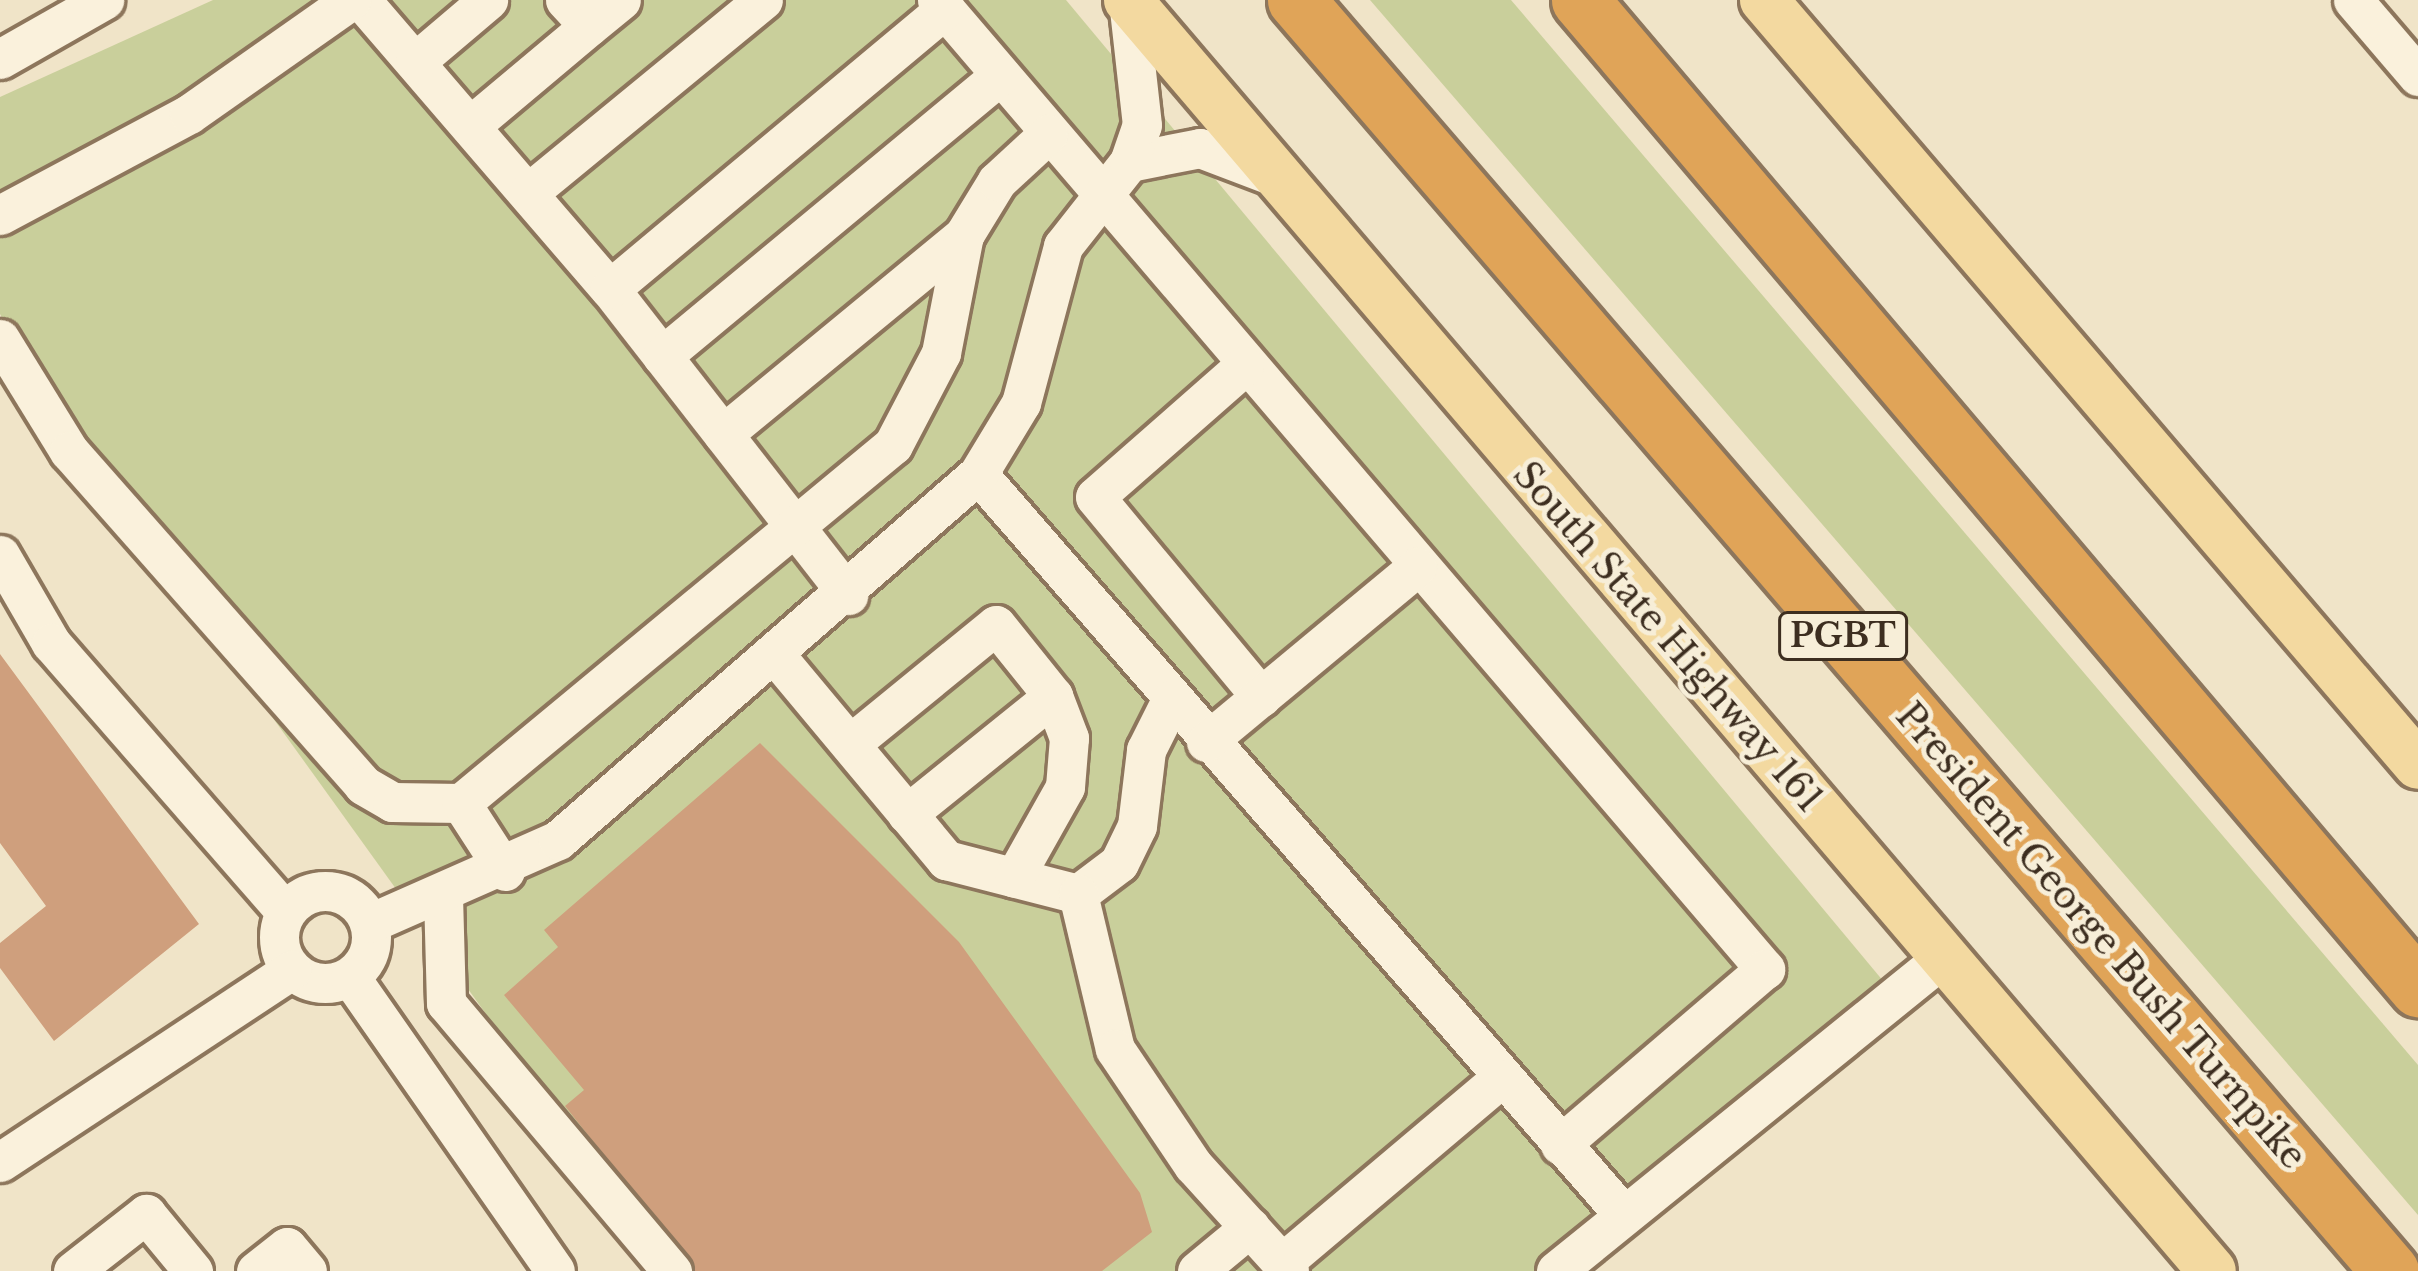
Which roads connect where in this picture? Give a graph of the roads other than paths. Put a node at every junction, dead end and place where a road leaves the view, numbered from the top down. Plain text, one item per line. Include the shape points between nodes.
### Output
1 (104, 0) edge
2 (351, 0) edge
3 (361, 0) edge
4 (488, 0) edge
5 (621, 0) edge
6 (763, 0) edge
7 (1128, 0) edge
8 (1296, 0) edge
9 (1580, 0) edge
10 (1764, 0) edge
11 (941, 4) edge
12 (2365, 4) edge
13 (577, 13) edge
14 (0, 59) edge
15 (415, 62) junction
16 (1000, 75) junction
17 (2418, 76) edge
18 (470, 126) junction
19 (1048, 134) junction
20 (1129, 162) junction
21 (1270, 175) junction
22 (528, 193) junction
23 (1098, 194) junction
24 (0, 214) edge
25 (964, 235) junction
26 (610, 289) junction
27 (0, 339) edge
28 (662, 356) junction
29 (1244, 365) junction
30 (723, 434) junction
31 (979, 474) junction
32 (794, 527) junction
33 (0, 554) edge
34 (1417, 567) junction
35 (848, 595) junction
36 (776, 656) junction
37 (1054, 696) junction
38 (1261, 697) junction
39 (1171, 700) junction
40 (2211, 735) junction
41 (2409, 736) edge
42 (1206, 742) junction
43 (850, 744) junction
44 (461, 803) junction
45 (907, 814) junction
46 (505, 871) junction
47 (1014, 878) junction
48 (1078, 894) junction
49 (443, 896) junction
50 (286, 912) junction
51 (370, 923) junction
52 (2418, 936) edge
53 (1943, 958) junction
54 (291, 970) junction
55 (350, 977) junction
56 (2418, 988) edge
57 (1500, 1079) junction
58 (1560, 1145) junction
59 (0, 1162) edge
60 (1624, 1215) junction
61 (1250, 1227) junction
62 (1286, 1267) edge
63 (73, 1271) edge
64 (194, 1271) edge
65 (256, 1271) edge
66 (307, 1271) edge
67 (555, 1271) edge
68 (672, 1271) edge
69 (1197, 1271) edge
70 (1556, 1271) edge
71 (2212, 1271) edge
72 (2390, 1271) edge

1 - 14 street
2 - 24 street via 189,114
3 - 15 street
4 - 15 street
5 - 13 street
6 - 22 street
7 - 20 street via 1145,85
7 - 21 main road, South State Highway 161
8 - 72 highway, President George Bush Turnpike / PGBT
9 - 40 highway
10 - 41 main road
11 - 16 street
11 - 26 street
12 - 17 street
13 - 18 street
15 - 18 street
16 - 19 street
16 - 28 street
18 - 22 street
19 - 23 street
19 - 25 street via 997,181
20 - 21 street via 1200,148
20 - 23 street
21 - 53 main road, South State Highway 161
22 - 26 street
23 - 29 street
23 - 31 street via 1063,246 1021,403
25 - 30 street
25 - 32 street via 922,405 893,445
26 - 28 street
27 - 44 street via 69,451 363,785 392,802
28 - 30 street
29 - 34 street
29 - 38 street via 1095,496
30 - 32 street
31 - 35 street
31 - 39 street
32 - 35 street
32 - 44 street
33 - 50 street via 51,644
34 - 38 street
34 - 58 street via 1765,969
35 - 36 street
36 - 43 street
36 - 46 street
37 - 43 street via 996,626
37 - 45 street
37 - 47 street via 1070,738 1065,787
38 - 42 street
39 - 42 street
39 - 48 street via 1146,751 1138,826 1119,863
40 - 52 highway
40 - 56 highway
42 - 57 street
43 - 45 street
44 - 46 street
45 - 47 street via 946,860
46 - 49 street
47 - 48 street
48 - 61 street via 1115,1048
49 - 51 street
49 - 68 street via 446,1003
50 - 51 street via 324,891 352,899
50 - 54 street via 279,942
51 - 55 street via 369,952
53 - 60 street
53 - 71 main road, South State Highway 161
54 - 55 street via 320,984
54 - 59 street
55 - 67 street
57 - 58 street
57 - 62 street
58 - 60 street
60 - 70 street
61 - 62 street
61 - 69 street
63 - 64 street via 146,1214
65 - 66 street via 287,1247

